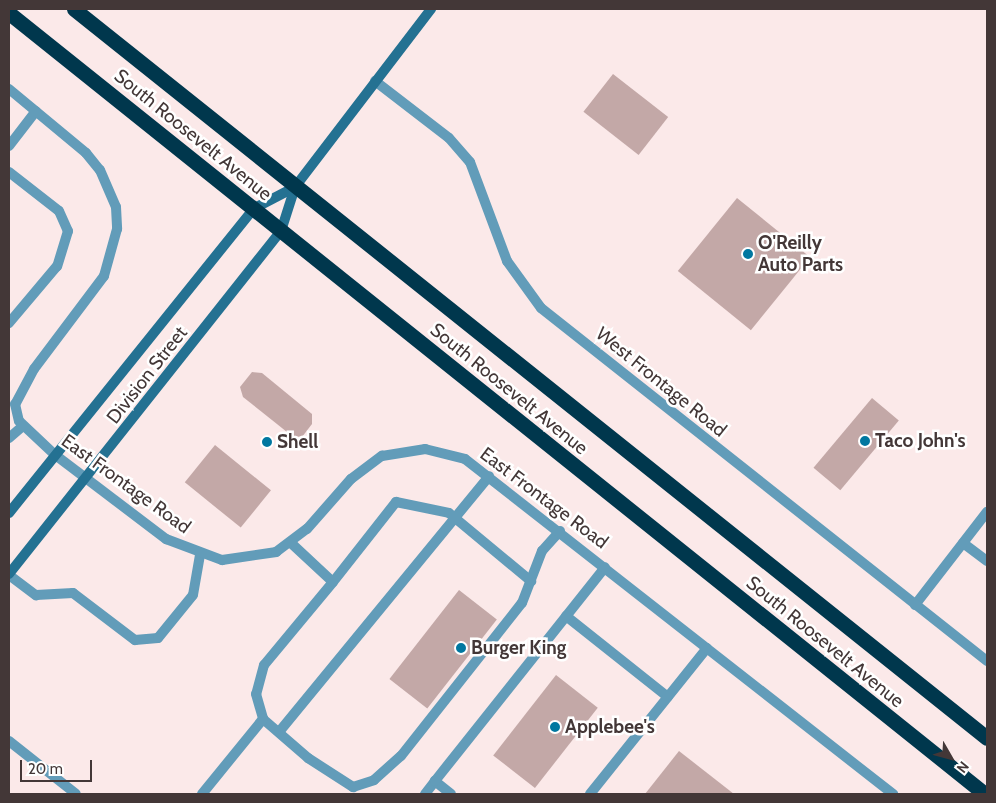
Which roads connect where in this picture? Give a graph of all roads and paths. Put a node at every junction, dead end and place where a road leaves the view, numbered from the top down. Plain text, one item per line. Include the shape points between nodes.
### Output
1 (74, 9) edge
2 (431, 9) edge
3 (9, 13) edge
4 (376, 81) junction
5 (9, 89) edge
6 (36, 111) junction
7 (9, 146) edge
8 (9, 172) edge
9 (295, 186) junction
10 (253, 209) junction
11 (281, 231) junction
12 (9, 323) edge
13 (12, 408) edge
14 (23, 426) junction
15 (9, 438) edge
16 (54, 454) junction
17 (490, 476) junction
18 (88, 479) junction
19 (987, 512) edge
20 (9, 513) edge
21 (456, 518) junction
22 (560, 531) junction
23 (291, 543) junction
24 (963, 543) junction
25 (200, 556) junction
26 (987, 561) edge
27 (605, 567) junction
28 (9, 574) edge
29 (530, 581) junction
30 (333, 582) junction
31 (915, 605) junction
32 (566, 616) junction
33 (707, 648) junction
34 (987, 661) edge
35 (668, 697) junction
36 (263, 719) junction
37 (279, 732) junction
38 (987, 738) edge
39 (9, 741) edge
40 (435, 781) junction
41 (76, 794) edge
42 (202, 794) edge
43 (425, 794) edge
44 (451, 794) edge
45 (590, 794) edge
46 (893, 794) edge
47 (985, 794) edge

1 - 9 highway, South Roosevelt Avenue
2 - 4 main road, Division Street
3 - 10 highway, South Roosevelt Avenue
4 - 9 main road, Division Street
4 - 31 street, West Frontage Road via 464,154 476,173 507,261 541,308
5 - 6 street, East Frontage Road
6 - 7 street
6 - 13 street, East Frontage Road via 100,170 112,191 116,229 104,276 34,369
8 - 12 street via 59,211 68,231 67,246 56,266
9 - 10 main road, Division Street
9 - 11 main road, Division Street
9 - 38 highway, South Roosevelt Avenue
10 - 11 highway, South Roosevelt Avenue
10 - 16 main road, Division Street
11 - 18 main road, Division Street
11 - 47 highway, South Roosevelt Avenue
13 - 14 street, East Frontage Road
14 - 15 street
14 - 16 street, East Frontage Road
16 - 18 street, East Frontage Road
16 - 20 main road, Division Street
17 - 21 street
17 - 22 street, East Frontage Road
17 - 23 street, East Frontage Road via 445,452 425,449 382,456 351,479
18 - 25 street, East Frontage Road via 166,539
18 - 28 main road, Division Street
19 - 24 street
21 - 29 street
21 - 30 street via 396,502
21 - 37 street
22 - 27 street, East Frontage Road
22 - 29 street via 542,551
23 - 25 street, East Frontage Road via 258,558 222,560
23 - 30 street
24 - 26 street
24 - 31 street
25 - 28 street via 193,595 158,638 136,640 73,592 36,595
27 - 32 street
27 - 33 street, East Frontage Road
29 - 37 street via 522,603 401,756 374,780 353,787
30 - 36 street via 264,665 256,694
31 - 34 street, West Frontage Road
32 - 35 street
32 - 40 street
33 - 35 street
33 - 46 street, East Frontage Road
35 - 45 street
36 - 37 street
36 - 42 street
39 - 41 street
40 - 43 street
40 - 44 street

